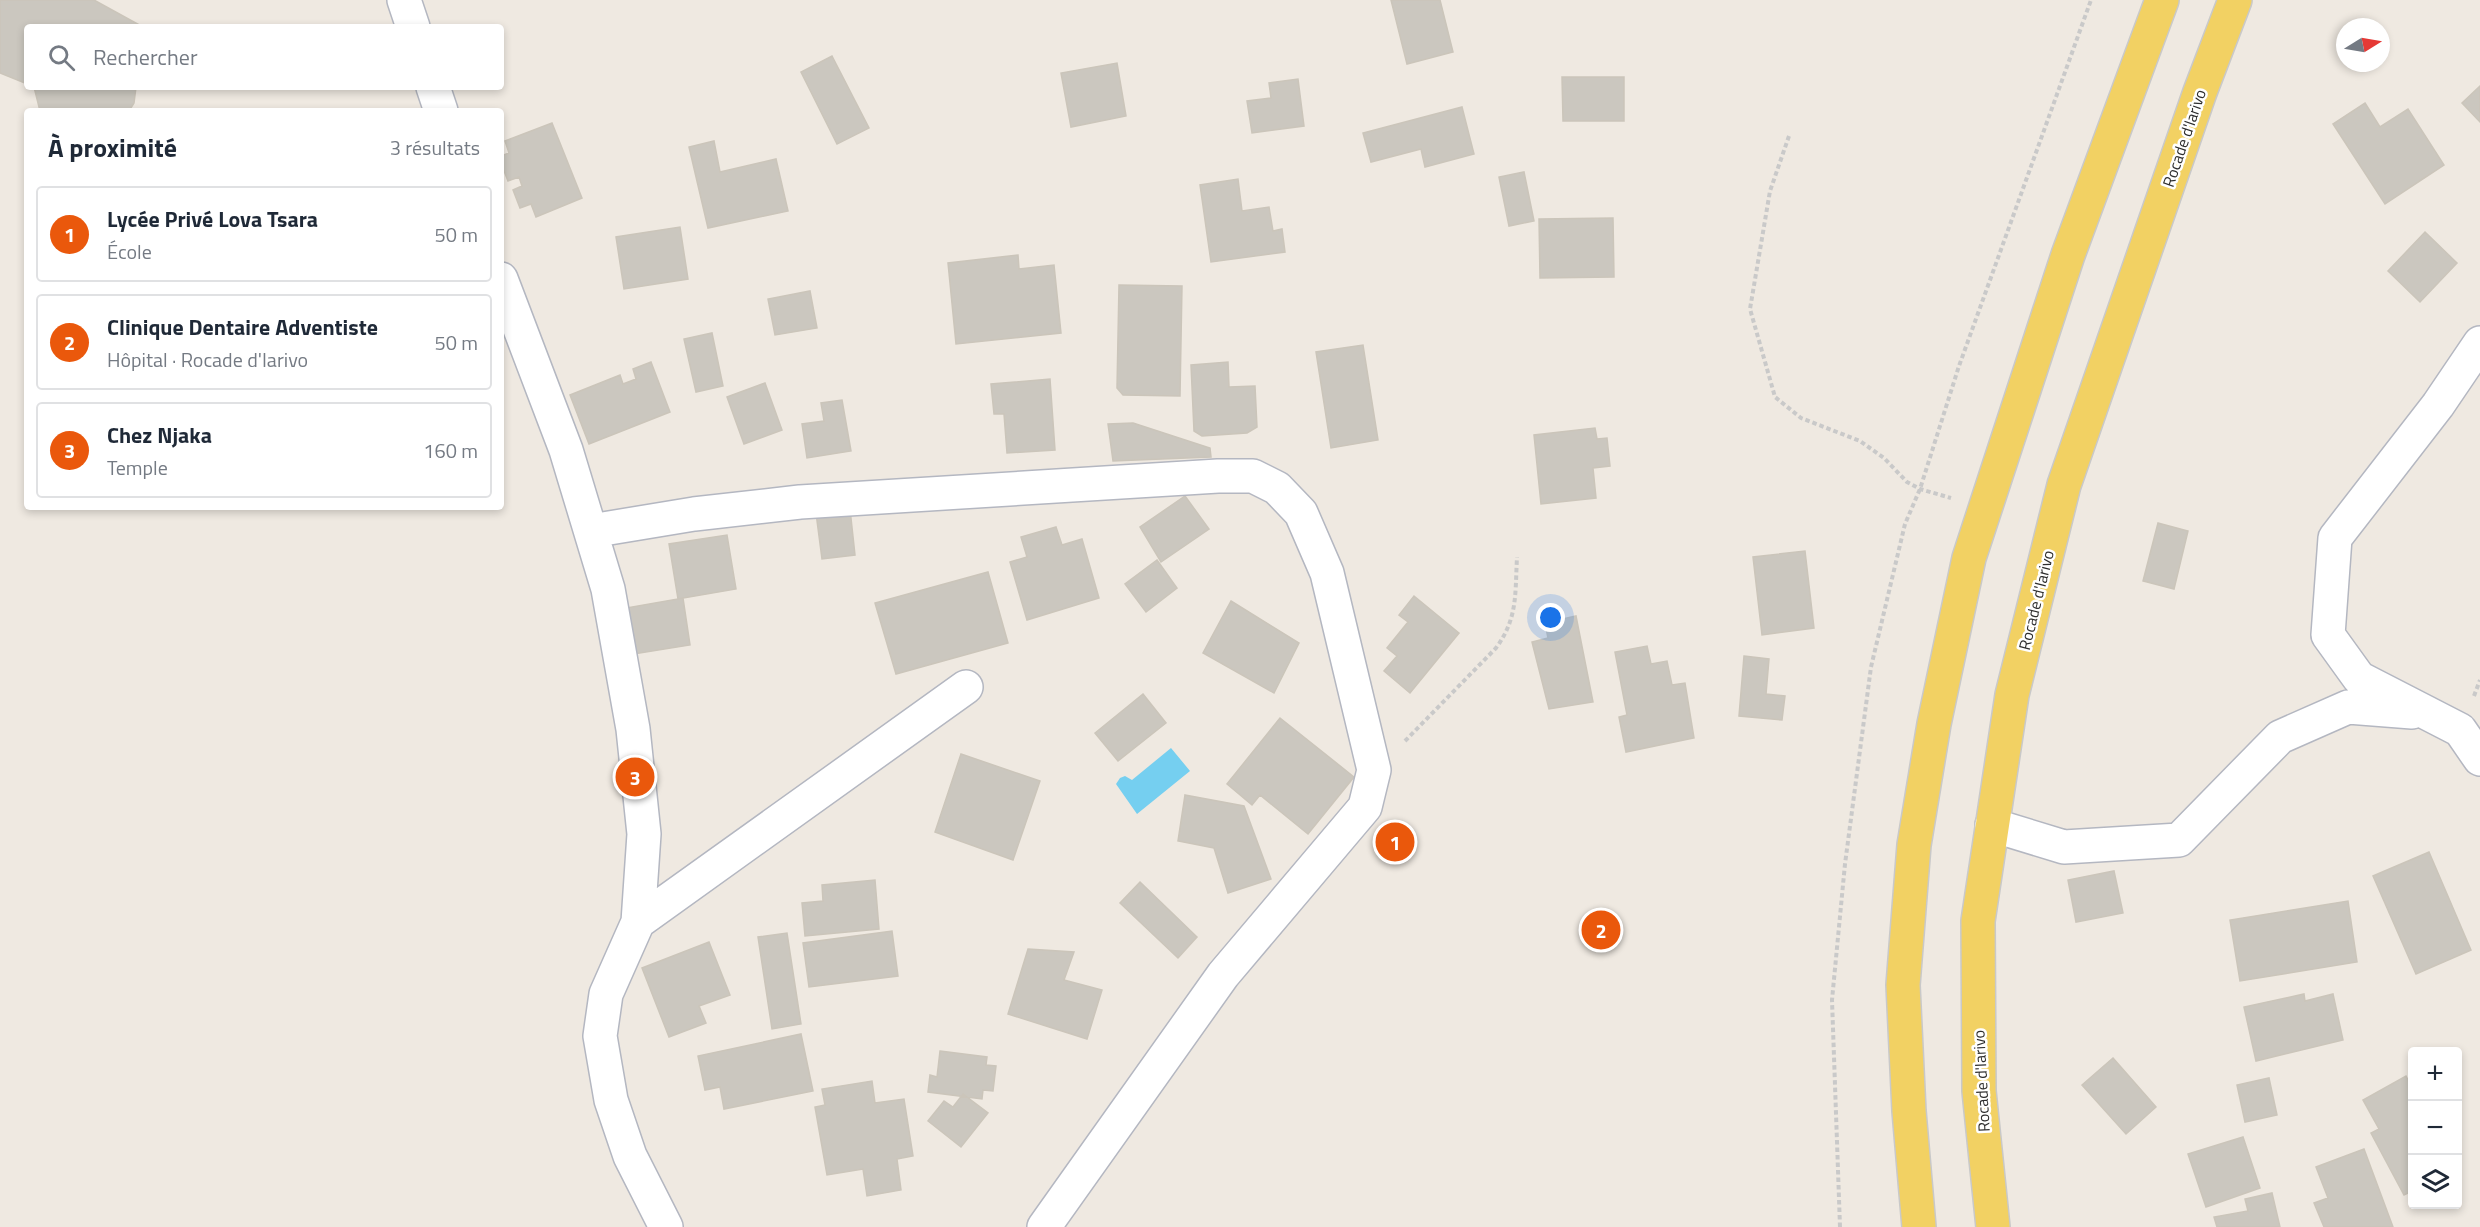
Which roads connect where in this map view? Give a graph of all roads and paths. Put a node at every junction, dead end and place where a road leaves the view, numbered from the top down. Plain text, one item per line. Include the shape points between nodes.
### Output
1 (404, 0) edge
2 (2091, 0) edge
3 (2162, 0) edge
4 (2235, 0) edge
5 (412, 24) edge
6 (434, 90) edge
7 (440, 108) edge
8 (1789, 136) dead end
9 (504, 287) edge
10 (2480, 343) edge
11 (1920, 489) junction
12 (1960, 500) dead end
13 (591, 531) junction
14 (1517, 557) dead end
15 (966, 687) dead end
16 (2429, 714) junction
17 (2480, 759) edge
18 (1374, 770) junction
19 (1992, 825) junction
20 (638, 922) junction
21 (666, 1227) edge
22 (1044, 1227) edge
23 (1840, 1227) edge
24 (1918, 1227) edge
25 (1993, 1227) edge

1 - 5 street
2 - 11 path via 1959,366
3 - 24 main road via 2068,255 1969,558 1934,724 1914,845 1903,985
4 - 19 main road, Rocade d'Iarivo via 2064,485 2012,695
6 - 7 street
8 - 11 path via 1770,191 1750,309 1775,398 1801,418 1860,441
9 - 13 street via 567,450
10 - 16 street via 2438,405 2335,538 2328,635 2359,678
11 - 12 path
11 - 23 path via 1905,524 1871,667 1845,864 1832,1000
13 - 18 street via 800,502 1253,476 1277,488 1301,513 1327,573
13 - 20 street via 608,589 633,729 644,834
14 - 18 path via 1508,631 1496,648
15 - 20 street
16 - 17 street via 2460,730
16 - 19 street via 2348,707 2280,737 2179,840 2064,847
18 - 22 street via 1365,807 1223,975
19 - 25 main road, Rocade d'Iarivo via 1978,921 1979,1091
20 - 21 street via 606,994 600,1035 611,1100 630,1156

